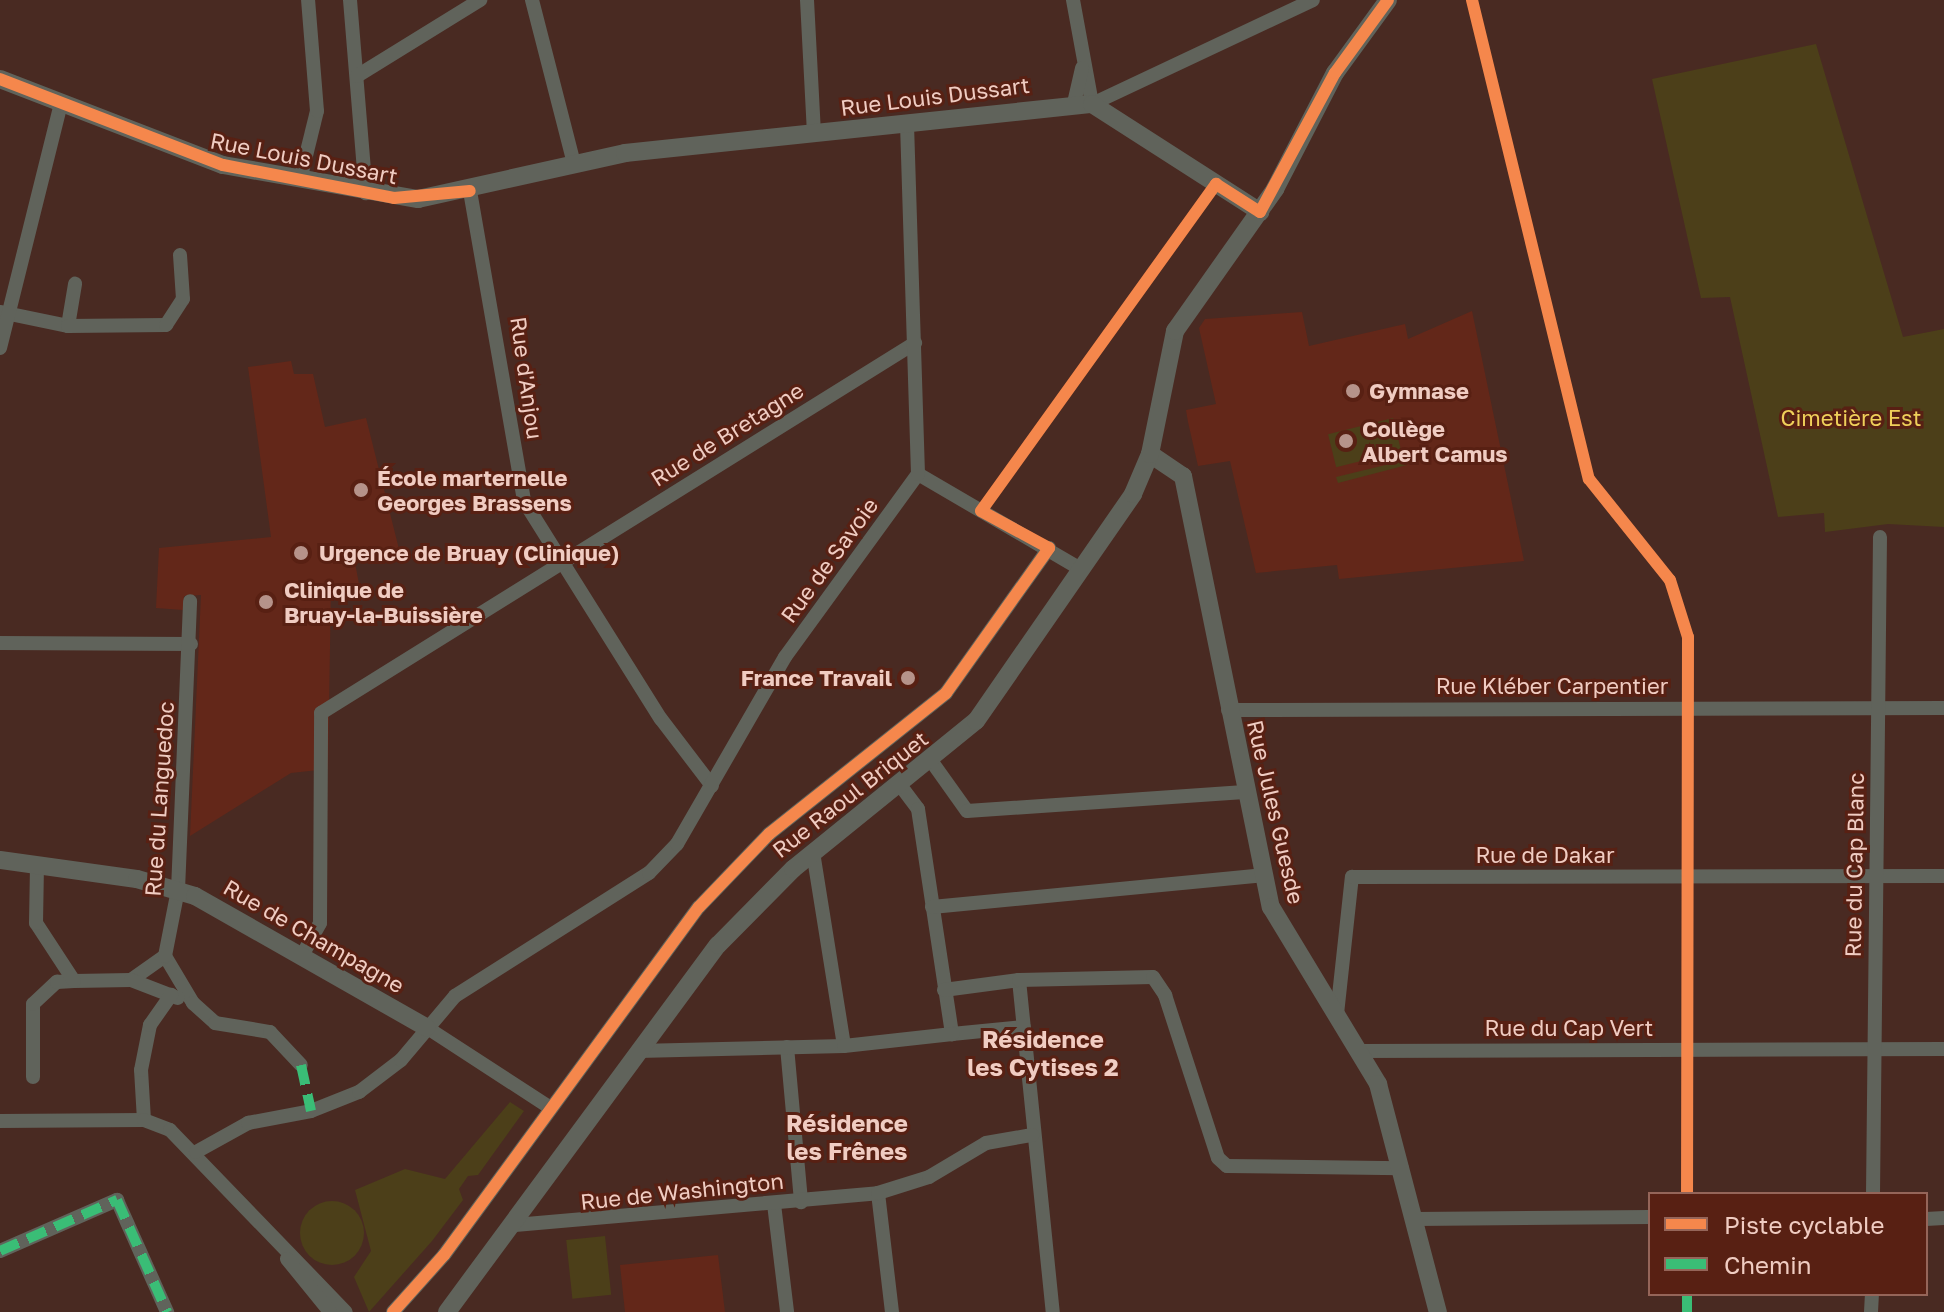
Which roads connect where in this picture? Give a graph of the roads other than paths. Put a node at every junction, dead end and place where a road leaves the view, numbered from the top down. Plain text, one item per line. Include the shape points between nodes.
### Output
1 (308, 0) edge
2 (350, 0) edge
3 (480, 0) edge
4 (532, 0) edge
5 (807, 0) edge
6 (1073, 0) edge
7 (1313, 0) edge
8 (1388, 0) edge
9 (357, 76) junction
10 (0, 79) edge
11 (61, 104) junction
12 (1083, 104) junction
13 (907, 124) junction
14 (814, 135) junction
15 (574, 163) junction
16 (300, 180) junction
17 (470, 191) junction
18 (366, 193) junction
19 (1260, 212) junction
20 (180, 255) dead end
21 (75, 284) dead end
22 (4, 313) edge
23 (68, 326) junction
24 (915, 343) junction
25 (0, 348) edge
26 (1150, 454) junction
27 (918, 474) junction
28 (1880, 537) dead end
29 (1049, 548) junction
30 (562, 563) junction
31 (1082, 570) junction
32 (190, 601) dead end
33 (0, 643) edge
34 (191, 644) junction
35 (1877, 708) junction
36 (1944, 708) edge
37 (1228, 710) junction
38 (932, 762) junction
39 (900, 785) junction
40 (712, 786) junction
41 (1244, 792) junction
42 (813, 852) junction
43 (0, 860) edge
44 (37, 864) junction
45 (1262, 875) junction
46 (1944, 876) edge
47 (1876, 877) junction
48 (178, 890) junction
49 (932, 907) junction
50 (304, 952) junction
51 (165, 956) junction
52 (131, 980) junction
53 (1019, 980) junction
54 (74, 981) junction
55 (944, 990) junction
56 (171, 995) junction
57 (193, 1003) junction
58 (1337, 1014) junction
59 (426, 1027) junction
60 (1024, 1027) junction
61 (952, 1034) junction
62 (844, 1046) junction
63 (787, 1047) junction
64 (1944, 1049) edge
65 (1873, 1050) junction
66 (638, 1051) junction
67 (1361, 1051) junction
68 (301, 1065) dead end
69 (33, 1077) dead end
70 (543, 1103) junction
71 (144, 1120) junction
72 (0, 1121) edge
73 (1032, 1135) junction
74 (196, 1152) junction
75 (1402, 1168) junction
76 (1873, 1192) edge
77 (878, 1193) junction
78 (801, 1202) junction
79 (774, 1204) junction
80 (1648, 1217) edge
81 (1416, 1219) junction
82 (515, 1225) junction
83 (279, 1245) junction
84 (0, 1251) edge
85 (167, 1312) edge
86 (330, 1312) edge
87 (346, 1312) edge
88 (393, 1312) edge
89 (447, 1312) edge
90 (787, 1312) edge
91 (892, 1312) edge
92 (1053, 1312) edge
93 (1438, 1312) edge

1 - 16 street via 317,111
2 - 9 street
3 - 9 street
4 - 15 street
5 - 14 street
6 - 12 street
7 - 12 street
8 - 19 street via 1335,73
9 - 18 street
10 - 11 street, Rue Louis Dussart
11 - 16 street, Rue Louis Dussart via 197,157
11 - 22 street
12 - 13 street, Rue Louis Dussart
12 - 19 street
13 - 14 street, Rue Louis Dussart
13 - 24 street
14 - 15 street, Rue Louis Dussart
15 - 17 street, Rue Louis Dussart
16 - 18 street, Rue Louis Dussart
17 - 18 street, Rue Louis Dussart via 418,199
17 - 30 street, Rue d'Anjou via 499,329 521,492
19 - 26 street via 1175,331
20 - 23 street via 183,299 166,325
21 - 23 street
22 - 23 street
22 - 25 street
24 - 27 street
24 - 30 street, Rue de Bretagne
26 - 31 street, Rue Raoul Briquet via 1133,494
26 - 37 street, Rue Jules Guesde via 1183,476
27 - 29 street
27 - 40 street, Rue de Savoie via 785,657
28 - 35 street, Rue du Cap Blanc
29 - 31 street
29 - 70 street via 946,693 769,834 699,907
30 - 40 street, Rue d'Anjou
30 - 50 street, Rue de Bretagne via 321,713 320,923
31 - 38 street, Rue Raoul Briquet via 976,721
32 - 34 street, Rue du Languedoc
33 - 34 street
34 - 48 street, Rue du Languedoc
35 - 36 street, Rue Kléber Carpentier
35 - 37 street, Rue Kléber Carpentier
35 - 47 street, Rue du Cap Blanc
37 - 41 street, Rue Jules Guesde
38 - 39 street, Rue Raoul Briquet
38 - 41 street via 967,811
39 - 42 street, Rue Raoul Briquet
39 - 49 street via 918,809
40 - 59 street, Rue de Savoie via 665,859 455,996
41 - 45 street, Rue Jules Guesde
42 - 62 street
42 - 66 street, Rue Raoul Briquet via 718,945
43 - 44 street, Rue de Champagne
44 - 48 street, Rue de Champagne
44 - 54 street via 36,923
45 - 49 street
45 - 58 street, Rue Jules Guesde via 1279,924
46 - 47 street
47 - 58 street, Rue de Dakar via 1352,877
47 - 65 street, Rue du Cap Blanc
48 - 50 street, Rue de Champagne
48 - 51 street, Rue du Languedoc
49 - 55 street
50 - 59 street, Rue de Champagne
51 - 52 street
51 - 57 street
52 - 54 street
52 - 56 street
53 - 55 street
53 - 60 street
53 - 75 street via 1153,977 1165,995 1218,1158 1227,1166
54 - 69 street via 57,982 33,1004
55 - 61 street
56 - 57 street
56 - 71 street via 150,1025 141,1070
57 - 68 street via 225,1029 270,1032
58 - 67 street, Rue Jules Guesde
59 - 70 street, Rue de Champagne
59 - 74 street, Rue de Savoie via 401,1060 359,1092 311,1111 248,1123
60 - 61 street
60 - 73 street
61 - 62 street
62 - 63 street
63 - 66 street
63 - 78 street
64 - 65 street, Rue du Cap Vert
65 - 67 street, Rue du Cap Vert
65 - 76 street, Rue du Cap Blanc
66 - 82 street, Rue Raoul Briquet
67 - 75 street, Rue Jules Guesde
70 - 88 street via 444,1255
71 - 72 street
71 - 74 street
73 - 77 street, Rue de Washington via 986,1143 929,1177
73 - 92 street
74 - 83 street
75 - 81 street, Rue Jules Guesde
77 - 78 street, Rue de Washington
77 - 91 street
78 - 79 street, Rue de Washington
79 - 82 street, Rue de Washington
79 - 90 street
80 - 81 street
81 - 93 street, Rue Jules Guesde
82 - 89 street, Rue Raoul Briquet
83 - 86 street
83 - 87 street
84 - 85 street via 117,1200

